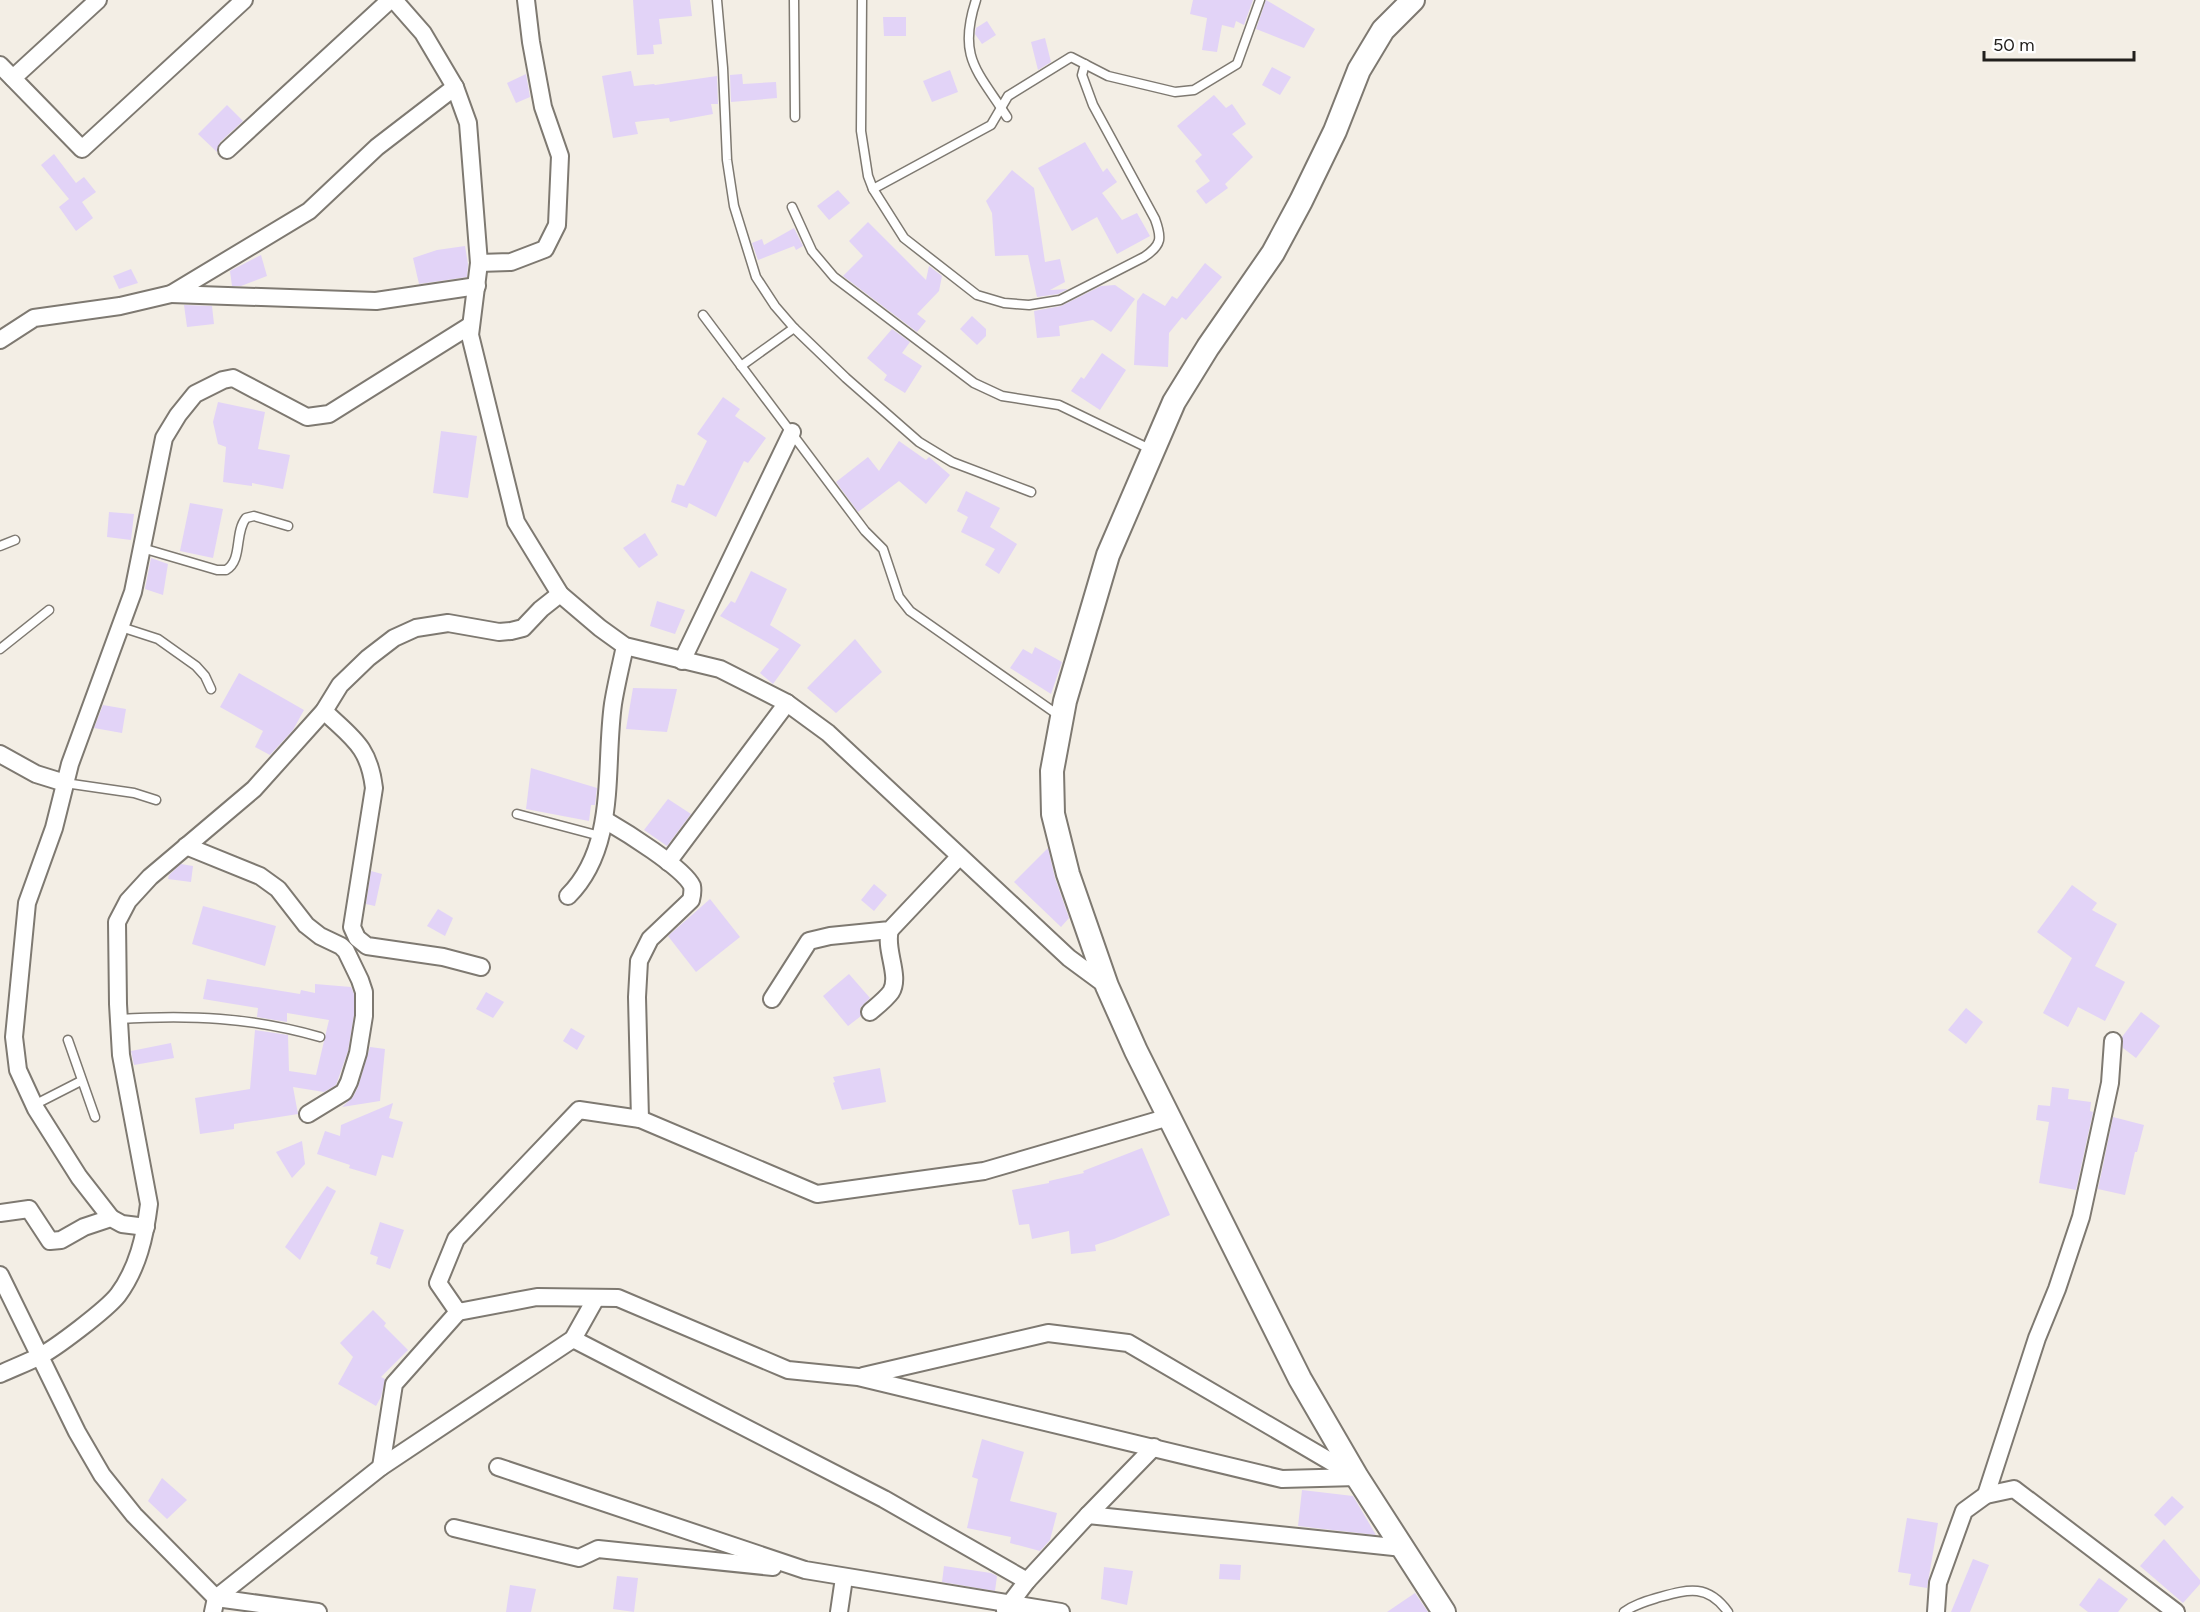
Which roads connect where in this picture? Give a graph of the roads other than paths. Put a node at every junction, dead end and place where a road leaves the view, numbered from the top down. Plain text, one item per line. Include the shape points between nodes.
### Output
1 (244, 0) edge
2 (392, 0) edge
3 (526, 0) edge
4 (717, 0) edge
5 (794, 0) edge
6 (862, 0) edge
7 (976, 0) edge
8 (1260, 0) edge
9 (1413, 0) edge
10 (94, 1) edge
11 (1085, 64) junction
12 (0, 65) edge
13 (13, 78) junction
14 (455, 87) junction
15 (1001, 107) junction
16 (795, 117) dead end
17 (1007, 117) dead end
18 (227, 150) dead end
19 (873, 189) junction
20 (792, 207) dead end
21 (479, 263) junction
22 (477, 286) junction
23 (171, 294) junction
24 (703, 315) dead end
25 (471, 325) junction
26 (794, 327) junction
27 (0, 340) edge
28 (741, 366) junction
29 (792, 432) junction
30 (1153, 451) junction
31 (1031, 492) dead end
32 (288, 526) dead end
33 (15, 540) dead end
34 (0, 546) edge
35 (142, 548) junction
36 (561, 594) junction
37 (49, 610) dead end
38 (120, 627) junction
39 (625, 646) junction
40 (0, 650) edge
41 (682, 661) junction
42 (211, 689) dead end
43 (787, 703) junction
44 (324, 711) junction
45 (1062, 718) junction
46 (0, 754) edge
47 (65, 783) junction
48 (156, 801) dead end
49 (517, 814) dead end
50 (603, 828) junction
51 (186, 846) junction
52 (959, 857) junction
53 (668, 862) junction
54 (568, 896) dead end
55 (890, 930) junction
56 (481, 967) dead end
57 (1107, 986) junction
58 (772, 999) dead end
59 (870, 1012) dead end
60 (119, 1019) junction
61 (320, 1036) dead end
62 (68, 1040) dead end
63 (2113, 1041) dead end
64 (81, 1081) junction
65 (34, 1105) junction
66 (308, 1114) dead end
67 (95, 1117) dead end
68 (1169, 1117) junction
69 (640, 1119) junction
70 (0, 1213) edge
71 (111, 1218) junction
72 (146, 1227) junction
73 (0, 1275) edge
74 (596, 1298) junction
75 (458, 1312) junction
76 (573, 1339) junction
77 (40, 1356) junction
78 (0, 1374) edge
79 (858, 1377) junction
80 (1154, 1447) junction
81 (381, 1467) junction
82 (498, 1467) dead end
83 (1358, 1477) junction
84 (1986, 1495) junction
85 (1088, 1515) junction
86 (454, 1528) dead end
87 (1403, 1548) junction
88 (805, 1570) junction
89 (844, 1578) junction
90 (1027, 1581) junction
91 (215, 1605) edge
92 (1006, 1608) edge
93 (318, 1612) edge
94 (838, 1612) edge
95 (1061, 1612) edge
96 (1444, 1612) edge
97 (1624, 1612) edge
98 (1728, 1612) edge
99 (1936, 1612) edge
100 (2176, 1612) edge

1 - 13 street via 82,149
2 - 14 street via 423,33
2 - 18 street
3 - 21 street via 543,107 560,156 557,225 545,249 511,262
4 - 26 lane via 727,160 734,206 756,277
5 - 16 lane
6 - 19 lane via 861,131
7 - 15 lane via 967,39 972,63
8 - 11 lane via 1237,64 1194,90 1175,92 1108,76
9 - 30 main road via 1383,30 1359,70 1335,131 1273,253 1174,402
10 - 13 street
11 - 15 lane via 1071,57 1008,96
11 - 19 lane via 1082,75 1093,105 1160,233 1155,250 1144,257 1060,300 1029,305 1004,303 977,295 904,238
12 - 13 street
14 - 21 street via 468,123
14 - 23 street via 376,147 309,211
15 - 17 lane
15 - 19 lane via 991,125
20 - 30 lane via 812,250 834,277 974,383 1002,396 1059,405
21 - 22 street
22 - 23 street via 376,301
22 - 25 street
23 - 27 street via 120,306 34,318
24 - 28 lane
25 - 35 street via 329,414 307,417 233,378 195,394 164,438
25 - 36 street via 470,335 516,522
26 - 28 lane
26 - 31 lane via 919,442 952,462
28 - 29 lane
29 - 41 street
29 - 45 lane via 865,531 883,549 899,597 910,611
30 - 45 main road via 1108,555
32 - 35 lane via 254,516 246,518 241,525 235,561 226,570
33 - 34 lane
35 - 38 street via 133,592
36 - 39 street
36 - 44 street via 523,628 511,632 448,623 400,634 340,685
37 - 40 lane
38 - 42 lane via 158,639 196,666
38 - 47 street
39 - 41 street
39 - 50 street via 613,705
41 - 43 street via 720,669
43 - 52 street via 828,733
43 - 53 street
44 - 51 street via 254,789
44 - 56 street via 363,748 372,767 374,788 352,927 357,938 367,946
45 - 57 main road via 1052,771 1053,814 1068,874
46 - 47 street via 36,774
47 - 48 lane via 134,793
47 - 65 street via 54,828 27,903 14,1037 18,1070
49 - 50 lane
50 - 53 street via 636,838
50 - 54 street via 581,883
51 - 60 street via 137,889 117,922
51 - 66 street via 260,876 278,889 306,925 341,945 360,980 364,1016 349,1082 344,1092
52 - 55 street
52 - 57 street via 1069,958
53 - 69 street via 689,882 693,894 687,905 650,939 639,961
55 - 58 street via 809,941
55 - 59 street via 892,991
57 - 68 main road
60 - 61 lane via 176,1016 266,1023
60 - 72 street via 121,1055 148,1204
62 - 64 lane
63 - 84 street via 2110,1083 2081,1217
64 - 65 lane
64 - 67 lane
65 - 71 street via 79,1177
68 - 69 street via 984,1171 817,1194
68 - 83 main road via 1300,1379
69 - 75 street via 579,1110 456,1239 438,1282
70 - 71 street via 29,1209 50,1241 62,1240
71 - 72 street via 122,1224
72 - 77 street via 139,1254 117,1296
73 - 77 street
74 - 75 street via 537,1297
74 - 76 street
74 - 79 street via 618,1298 788,1370
75 - 81 street via 394,1384
76 - 81 street
76 - 90 street via 884,1499
77 - 78 street
77 - 91 street via 102,1475
79 - 80 street
79 - 83 street via 1048,1334 1128,1343
80 - 83 street via 1282,1479
80 - 85 street
81 - 91 street
82 - 88 street
83 - 87 main road
84 - 99 street via 1964,1511 1938,1583
84 - 100 street via 2014,1489
85 - 87 street
85 - 90 street
86 - 88 street via 579,1558 598,1549
87 - 96 main road
88 - 89 street
89 - 92 street
89 - 94 street
90 - 92 street
91 - 93 street
92 - 95 street
97 - 98 lane via 1634,1605 1695,1590 1708,1593

